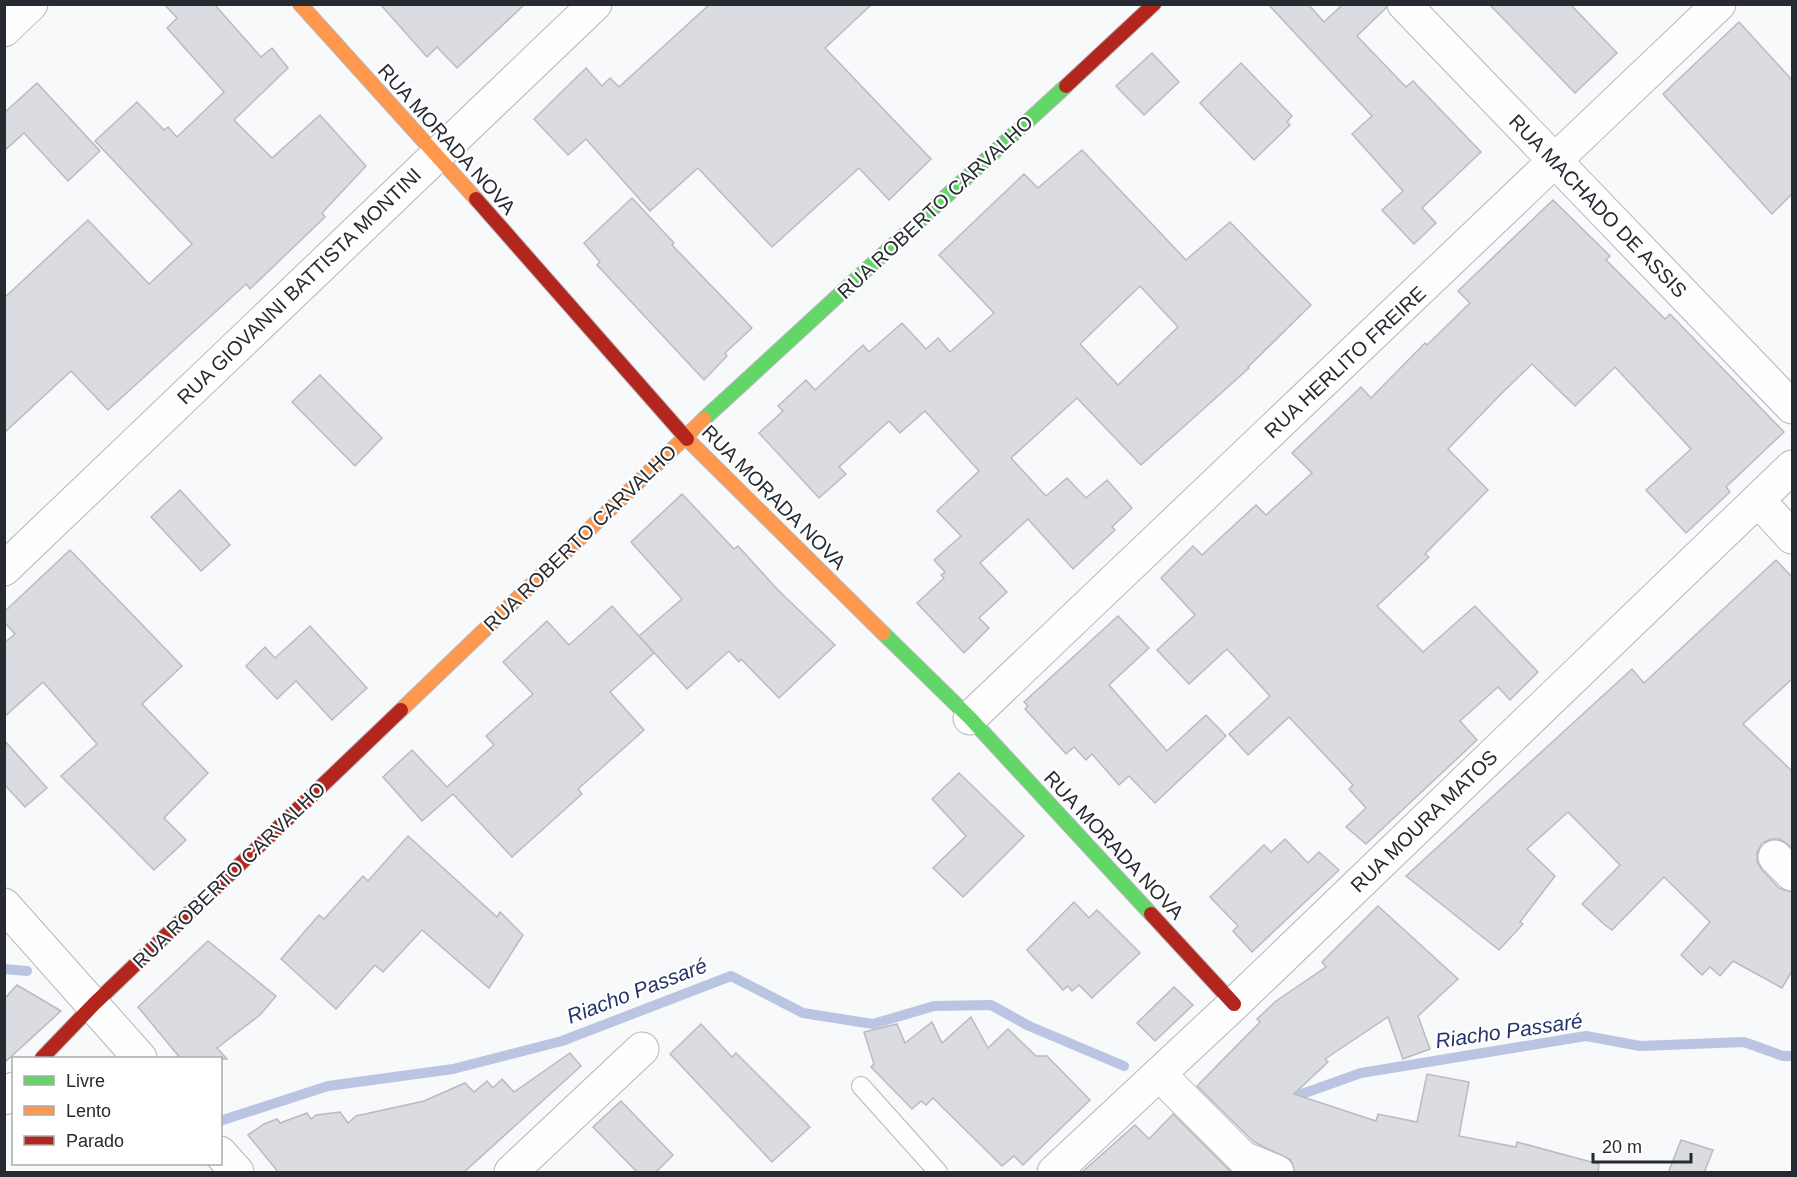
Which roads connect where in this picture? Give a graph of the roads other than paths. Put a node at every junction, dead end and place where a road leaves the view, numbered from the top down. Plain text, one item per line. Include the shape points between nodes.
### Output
1 (32, 4) edge
2 (300, 4) edge
3 (596, 4) edge
4 (1154, 4) edge
5 (1404, 4) edge
6 (1719, 4) edge
7 (4, 30) edge
8 (436, 154) junction
9 (1556, 162) junction
10 (1792, 408) edge
11 (685, 437) junction
12 (1792, 467) edge
13 (1758, 500) junction
14 (1792, 537) edge
15 (4, 568) edge
16 (970, 718) junction
17 (4, 905) edge
18 (94, 1004) junction
19 (1234, 1004) junction
20 (642, 1049) dead end
21 (44, 1057) edge
22 (138, 1057) edge
23 (1159, 1074) junction
24 (861, 1086) dead end
25 (222, 1155) edge
26 (237, 1173) edge
27 (511, 1173) edge
28 (938, 1173) edge
29 (1054, 1173) edge
30 (1277, 1173) edge

1 - 7 street
2 - 8 street, RUA MORADA NOVA
3 - 8 street, RUA GIOVANNI BATTISTA MONTINI
4 - 11 street, RUA ROBERTO CARVALHO
5 - 9 street, RUA MACHADO DE ASSIS
6 - 9 street, RUA HERLITO FREIRE
8 - 11 street, RUA MORADA NOVA
8 - 15 street, RUA GIOVANNI BATTISTA MONTINI
9 - 10 street, RUA MACHADO DE ASSIS
9 - 16 street, RUA HERLITO FREIRE
11 - 16 street, RUA MORADA NOVA
11 - 18 street, RUA ROBERTO CARVALHO
12 - 13 street, RUA MOURA MATOS
13 - 14 street
13 - 19 street, RUA MOURA MATOS
16 - 19 street, RUA MORADA NOVA
17 - 18 street
18 - 21 street, RUA ROBERTO CARVALHO
18 - 22 street
19 - 23 street, RUA MOURA MATOS
20 - 27 street
23 - 29 street, RUA MOURA MATOS
23 - 30 street via 1243,1158
24 - 28 lane
25 - 26 street

